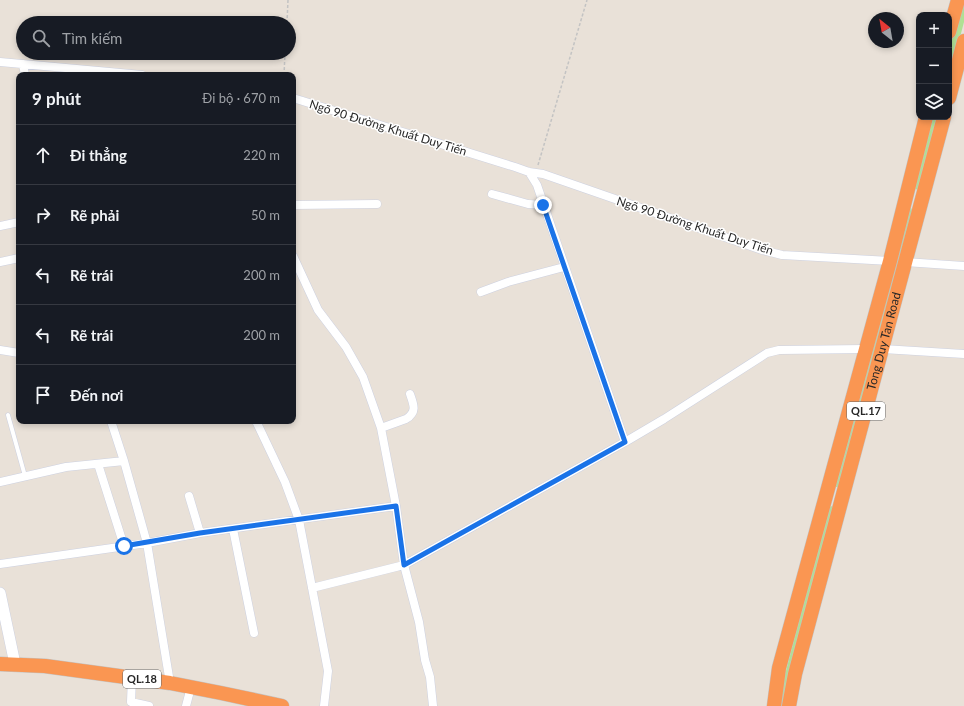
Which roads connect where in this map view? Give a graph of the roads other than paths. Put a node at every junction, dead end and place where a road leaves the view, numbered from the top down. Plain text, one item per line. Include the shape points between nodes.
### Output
1 (958, 0) edge
2 (952, 21) edge
3 (964, 41) edge
4 (0, 62) edge
5 (23, 64) junction
6 (24, 72) edge
7 (110, 72) edge
8 (952, 87) edge
9 (296, 99) edge
10 (925, 120) edge
11 (943, 120) edge
12 (532, 172) junction
13 (492, 194) dead end
14 (906, 198) junction
15 (921, 201) junction
16 (377, 204) dead end
17 (296, 205) edge
18 (543, 205) junction
19 (16, 223) edge
20 (0, 226) edge
21 (16, 259) edge
22 (890, 261) junction
23 (0, 262) edge
24 (296, 262) edge
25 (905, 262) junction
26 (964, 266) edge
27 (564, 268) junction
28 (482, 292) dead end
29 (866, 349) junction
30 (883, 349) junction
31 (0, 350) edge
32 (16, 353) edge
33 (964, 354) edge
34 (410, 394) dead end
35 (8, 415) dead end
36 (112, 424) edge
37 (257, 424) edge
38 (381, 428) junction
39 (625, 442) junction
40 (124, 461) junction
41 (98, 464) junction
42 (25, 476) junction
43 (0, 482) edge
44 (826, 495) junction
45 (189, 496) dead end
46 (842, 499) junction
47 (396, 506) junction
48 (299, 520) junction
49 (233, 529) junction
50 (200, 533) junction
51 (147, 543) junction
52 (124, 546) junction
53 (0, 564) edge
54 (404, 565) junction
55 (312, 588) junction
56 (0, 593) edge
57 (254, 633) dead end
58 (0, 664) edge
59 (15, 664) junction
60 (132, 678) junction
61 (170, 683) junction
62 (191, 687) junction
63 (149, 706) edge
64 (186, 706) edge
65 (282, 706) edge
66 (324, 706) edge
67 (433, 706) edge
68 (774, 706) edge
69 (789, 706) edge

1 - 2 highway
3 - 8 highway
4 - 5 street
5 - 6 street
5 - 7 street
9 - 12 street, Ngõ 90 Đường Khuất Duy Tiến
10 - 14 highway, Tong Duy Tan Road / QL.17
11 - 15 highway, Tong Duy Tan Road / QL.17
12 - 18 street
12 - 22 street, Ngõ 90 Đường Khuất Duy Tiến via 771,252
13 - 18 street via 528,204
14 - 15 highway
14 - 22 highway, Tong Duy Tan Road / QL.17
15 - 25 highway, Tong Duy Tan Road / QL.17
16 - 17 street
18 - 27 street
19 - 20 street
21 - 23 street
22 - 29 highway, Tong Duy Tan Road / QL.17
24 - 38 street via 318,310 346,347 363,377
25 - 26 street
25 - 30 highway, Tong Duy Tan Road / QL.17
27 - 28 street via 525,276
27 - 39 street
29 - 39 street via 767,352
29 - 44 highway, Tong Duy Tan Road / QL.17
30 - 33 street
30 - 46 highway, Tong Duy Tan Road / QL.17
31 - 32 street
34 - 38 street via 415,407 410,417
35 - 42 lane
36 - 40 street
37 - 48 street via 285,482
38 - 47 street
39 - 54 street
40 - 41 street
40 - 51 street
41 - 42 street via 66,467
41 - 52 street
42 - 43 street
44 - 46 highway
44 - 68 highway, Tong Duy Tan Road / QL.17 via 779,668
45 - 50 street
46 - 69 highway, Tong Duy Tan Road / QL.17 via 795,674
47 - 48 street
47 - 54 street
48 - 49 street
48 - 55 street
49 - 50 street
49 - 57 street
50 - 51 street
51 - 52 street
51 - 61 street
52 - 53 street
54 - 55 street
54 - 67 street via 419,622
55 - 66 street via 328,671
56 - 59 main road
58 - 59 highway, QL.18
59 - 60 highway, QL.18
60 - 61 highway, QL.18
60 - 63 street via 131,702
61 - 62 highway, QL.18
62 - 64 street
62 - 65 highway, QL.18

